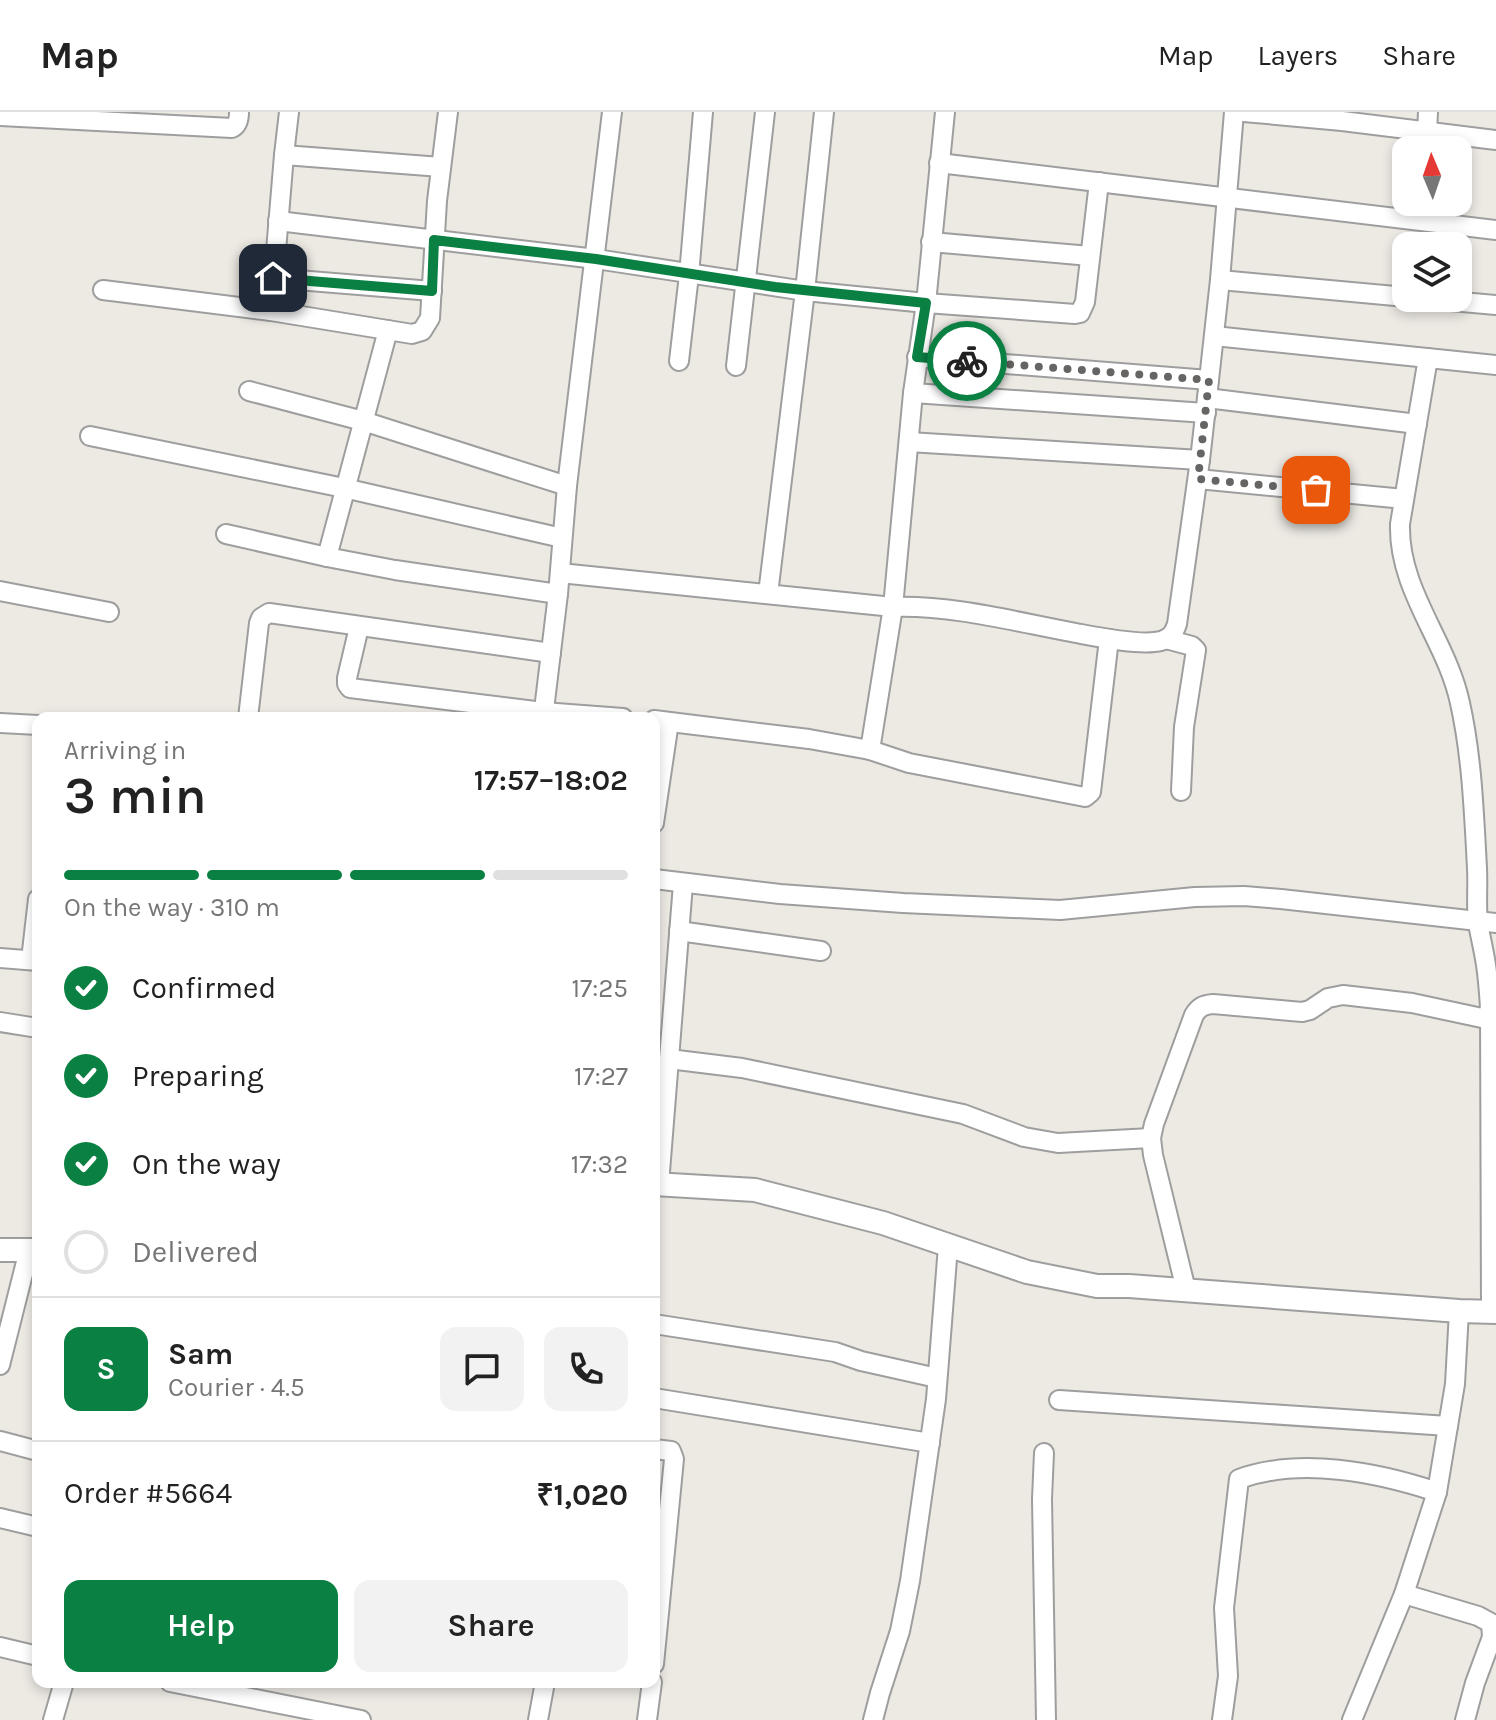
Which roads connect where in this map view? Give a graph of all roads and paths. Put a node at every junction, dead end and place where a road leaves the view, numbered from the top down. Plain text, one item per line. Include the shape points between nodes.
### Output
1 (239, 112) edge
2 (289, 112) edge
3 (448, 112) edge
4 (612, 112) edge
5 (703, 112) edge
6 (765, 112) edge
7 (824, 112) edge
8 (945, 112) edge
9 (1234, 112) edge
10 (1244, 112) edge
11 (1428, 112) edge
12 (1294, 114) edge
13 (0, 116) edge
14 (1342, 116) edge
15 (1427, 132) junction
16 (1496, 140) edge
17 (284, 155) junction
18 (939, 163) junction
19 (441, 167) junction
20 (1099, 182) junction
21 (1225, 198) junction
22 (278, 221) junction
23 (1496, 230) edge
24 (434, 240) junction
25 (931, 242) junction
26 (1090, 256) junction
27 (596, 259) junction
28 (689, 275) junction
29 (273, 278) junction
30 (1220, 280) junction
31 (746, 284) junction
32 (103, 290) dead end
33 (432, 291) junction
34 (805, 291) junction
35 (1392, 296) edge
36 (926, 303) junction
37 (1472, 303) edge
38 (1496, 305) edge
39 (271, 311) junction
40 (388, 330) junction
41 (1214, 336) junction
42 (917, 357) junction
43 (1428, 358) junction
44 (679, 361) dead end
45 (1496, 365) edge
46 (736, 366) dead end
47 (249, 391) dead end
48 (913, 393) junction
49 (1207, 397) junction
50 (363, 421) junction
51 (1417, 424) junction
52 (90, 436) dead end
53 (909, 442) junction
54 (1199, 470) junction
55 (567, 486) junction
56 (344, 488) junction
57 (1404, 499) junction
58 (226, 534) dead end
59 (562, 538) junction
60 (327, 557) junction
61 (560, 573) junction
62 (0, 591) edge
63 (558, 594) junction
64 (768, 594) junction
65 (893, 607) junction
66 (109, 612) dead end
67 (359, 627) junction
68 (1109, 639) junction
69 (1166, 639) junction
70 (551, 653) junction
71 (249, 712) edge
72 (522, 712) edge
73 (543, 712) edge
74 (662, 721) edge
75 (0, 723) edge
76 (32, 725) edge
77 (660, 746) edge
78 (870, 750) junction
79 (1181, 791) dead end
80 (660, 880) edge
81 (683, 884) junction
82 (1487, 923) edge
83 (679, 931) junction
84 (821, 951) dead end
85 (0, 958) edge
86 (32, 961) edge
87 (1493, 1009) edge
88 (0, 1022) edge
89 (32, 1027) edge
90 (669, 1059) junction
91 (1151, 1138) junction
92 (660, 1146) edge
93 (660, 1184) edge
94 (948, 1246) junction
95 (0, 1250) edge
96 (32, 1250) edge
97 (32, 1257) edge
98 (1186, 1290) junction
99 (1459, 1311) junction
100 (1494, 1312) edge
101 (660, 1325) edge
102 (0, 1365) edge
103 (937, 1378) junction
104 (660, 1399) edge
105 (1059, 1400) dead end
106 (1448, 1426) junction
107 (0, 1441) edge
108 (930, 1443) junction
109 (32, 1449) edge
110 (660, 1450) edge
111 (1044, 1453) dead end
112 (1437, 1492) junction
113 (0, 1518) edge
114 (32, 1526) edge
115 (1404, 1594) junction
116 (660, 1602) edge
117 (1494, 1624) edge
118 (0, 1647) edge
119 (32, 1655) edge
120 (62, 1688) edge
121 (200, 1688) edge
122 (544, 1688) edge
123 (651, 1688) edge
124 (53, 1720) edge
125 (361, 1720) edge
126 (538, 1720) edge
127 (647, 1720) edge
128 (873, 1720) edge
129 (1046, 1720) edge
130 (1222, 1720) edge
131 (1352, 1720) edge
132 (1465, 1720) edge

1 - 13 street via 232,128
2 - 17 street
3 - 19 street
4 - 27 street
5 - 28 street
6 - 31 street
7 - 34 street
8 - 18 street
9 - 21 street
10 - 12 street
11 - 15 street
12 - 14 street
14 - 15 street
15 - 16 street
17 - 19 street
17 - 22 street
18 - 20 street
18 - 25 street
19 - 24 street
20 - 21 street
20 - 26 street
21 - 23 street
21 - 30 street
22 - 24 street
22 - 29 street
24 - 27 street
24 - 33 street
25 - 26 street
25 - 36 street
26 - 36 street via 1080,313
27 - 28 street
27 - 55 street
28 - 31 street
28 - 44 street
29 - 33 street
29 - 39 street
30 - 35 street
30 - 41 street
31 - 34 street
31 - 46 street
32 - 39 street
33 - 40 street via 430,318 422,331
34 - 36 street
34 - 64 street
36 - 42 street
37 - 38 street
39 - 40 street
40 - 50 street
41 - 43 street
41 - 49 street
42 - 48 street
42 - 49 street
43 - 45 street
43 - 51 street
47 - 50 street
48 - 49 street
48 - 53 street
49 - 51 street
49 - 54 street
50 - 55 street
50 - 56 street
51 - 57 street
52 - 56 street
53 - 54 street
53 - 65 street
54 - 57 street
54 - 69 street via 1177,624
55 - 59 street
56 - 59 street
56 - 60 street
57 - 82 street via 1399,544 1404,565 1460,703
58 - 60 street
59 - 61 street
60 - 63 street
61 - 63 street
61 - 64 street
62 - 66 street
63 - 70 street
64 - 65 street
65 - 68 street via 957,611
65 - 78 street
67 - 70 street
67 - 71 street via 264,615
67 - 72 street via 347,678 350,688
68 - 69 street
68 - 78 street via 1089,796 909,763
69 - 79 street via 1196,650
70 - 73 street
74 - 77 street
74 - 78 street
75 - 76 street
80 - 81 street
81 - 82 street via 1060,910 1244,896
81 - 83 street
82 - 87 street
83 - 84 street
83 - 90 street
85 - 86 street
87 - 91 street via 1482,1018 1343,995 1302,1012 1204,1005 1194,1015
87 - 100 street
88 - 89 street
90 - 91 street via 742,1068 963,1114 1024,1137 1058,1143
90 - 92 street
91 - 98 street
93 - 94 street via 755,1190
94 - 98 street via 1027,1272 1097,1286
94 - 103 street
95 - 96 street
97 - 102 street
98 - 99 street
99 - 100 street
99 - 106 street
101 - 103 street via 835,1352
103 - 108 street
104 - 108 street
105 - 106 street
106 - 112 street
107 - 109 street
108 - 128 street via 900,1631
110 - 116 street via 671,1451 674,1459
111 - 129 street
112 - 115 street
112 - 130 street via 1399,1480 1327,1470 1288,1468 1239,1479 1224,1608 1228,1676
113 - 114 street
115 - 117 street
115 - 131 street
117 - 132 street
118 - 119 street
120 - 124 street
121 - 125 street
122 - 126 street
123 - 127 street

